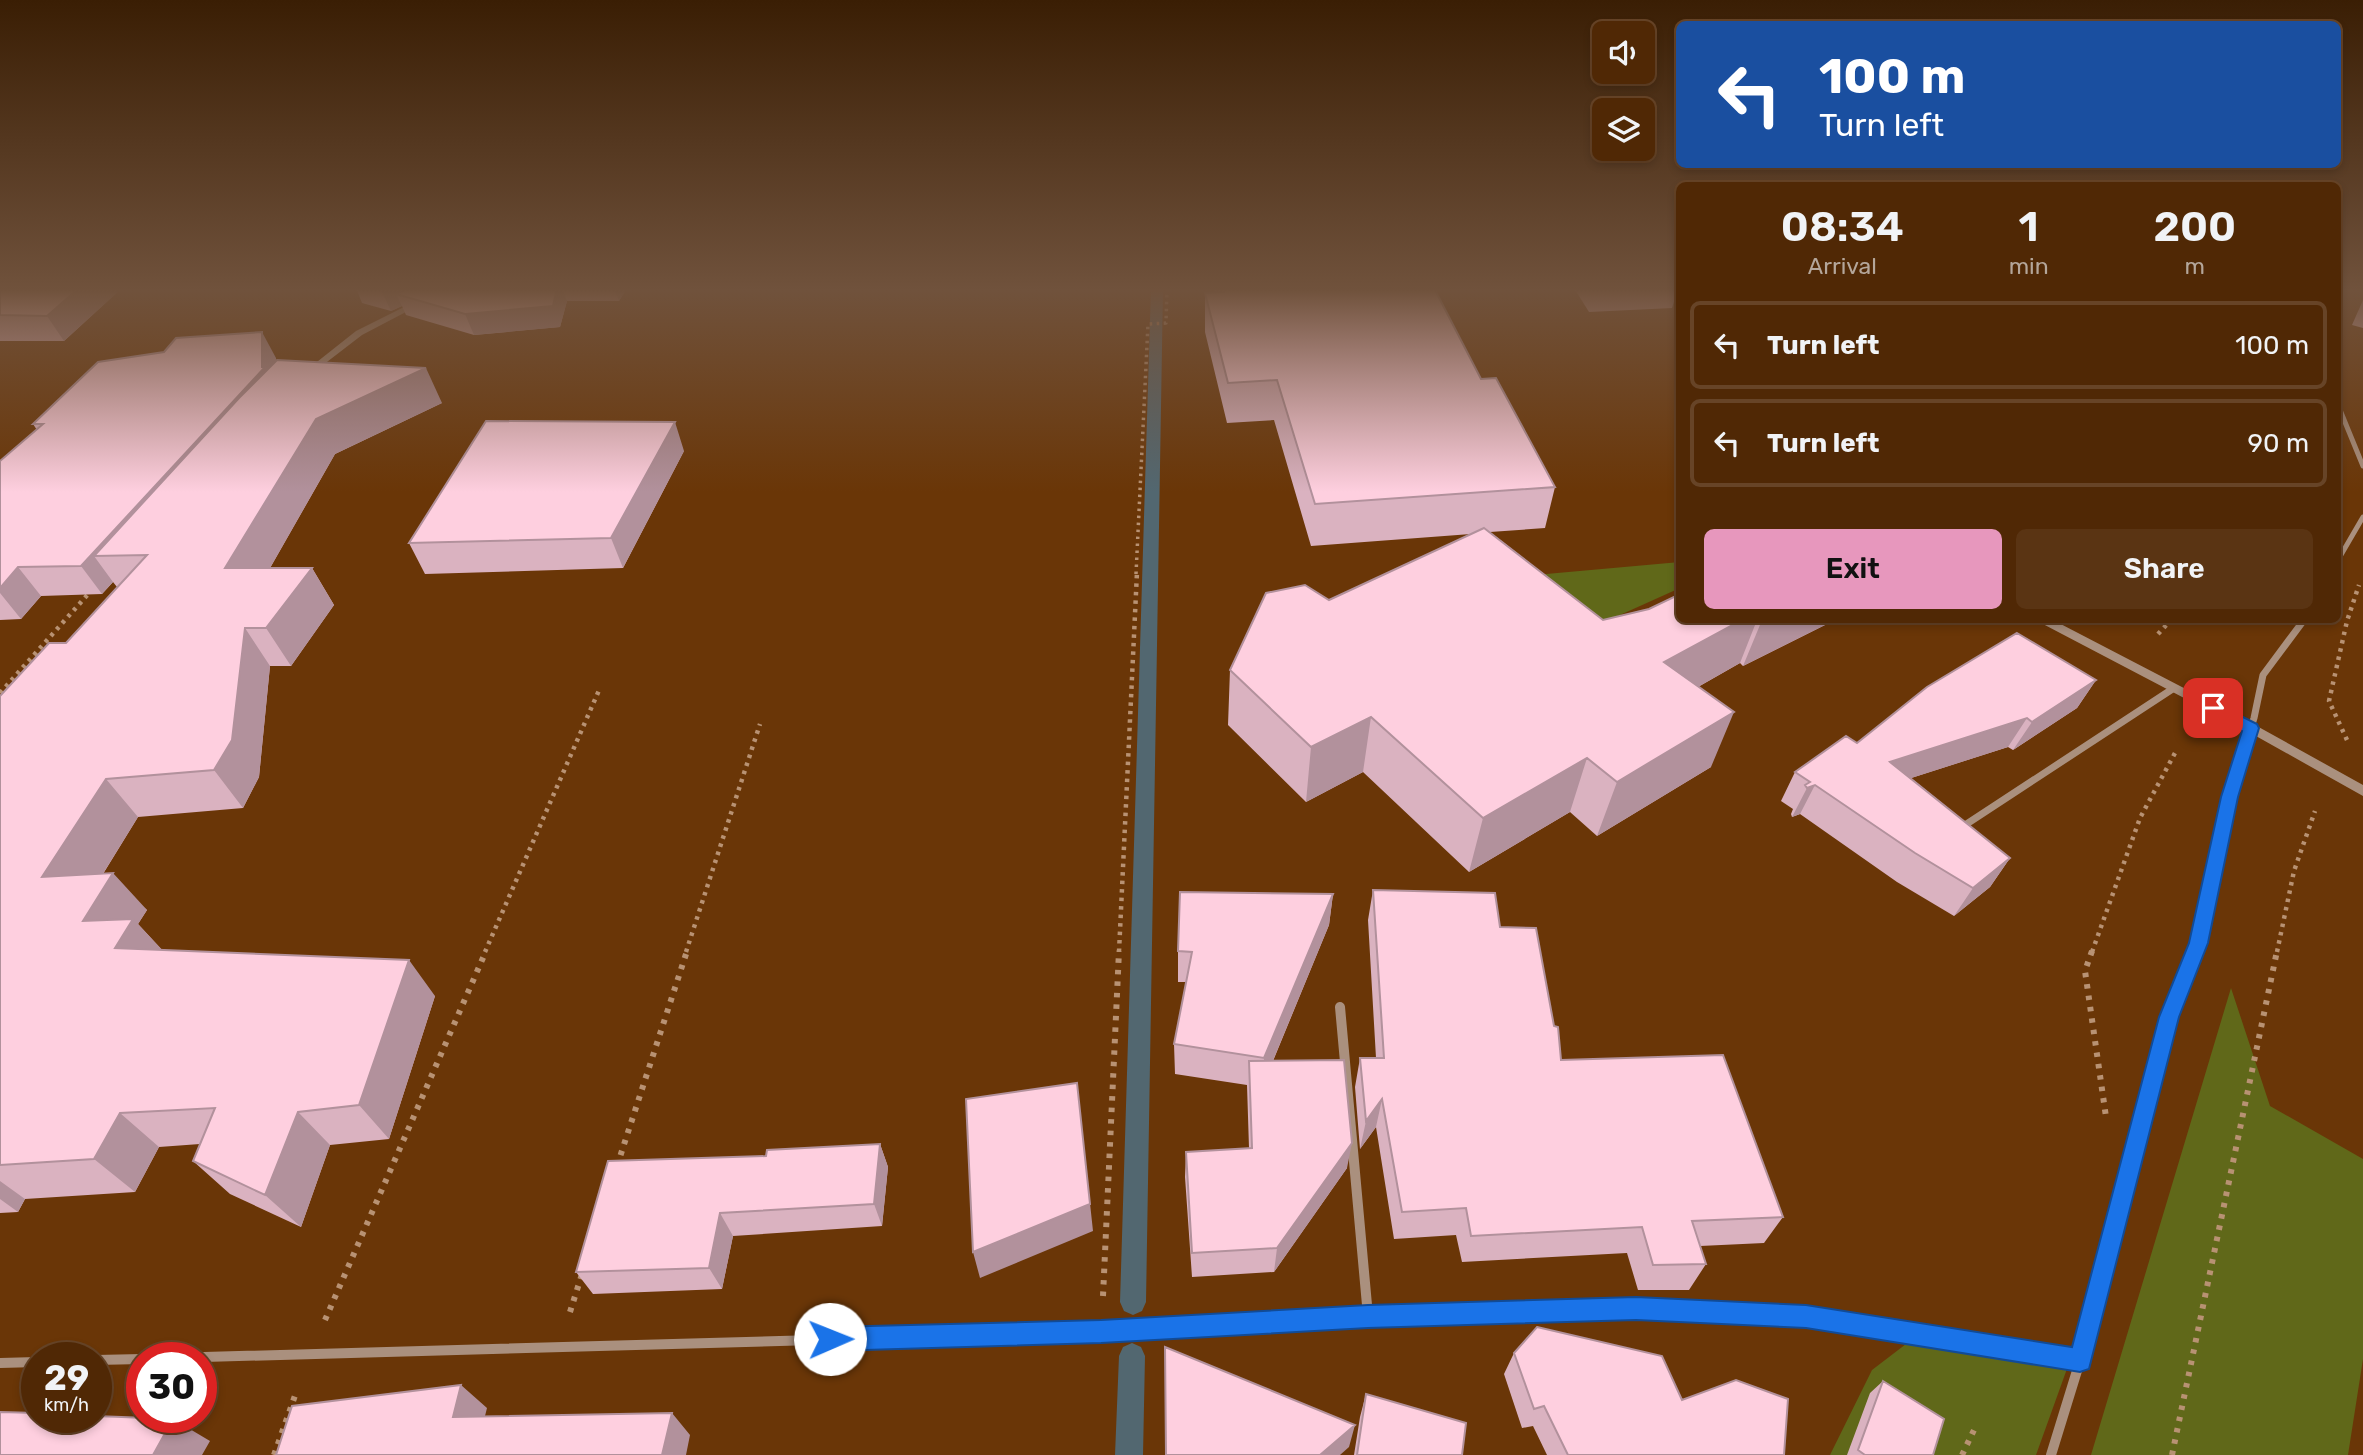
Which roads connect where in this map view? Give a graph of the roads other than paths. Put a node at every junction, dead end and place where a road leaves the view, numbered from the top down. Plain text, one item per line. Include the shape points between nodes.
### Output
1 (327, 356) edge
2 (296, 384) edge
3 (2341, 412) edge
4 (2363, 466) edge
5 (2363, 517) edge
6 (2341, 555) edge
7 (2051, 623) edge
8 (2302, 623) edge
9 (2174, 688) junction
10 (2251, 728) junction
11 (2363, 791) edge
12 (1962, 827) edge
13 (1340, 1007) dead end
14 (1368, 1316) junction
15 (217, 1357) edge
16 (2080, 1361) junction
17 (21, 1362) edge
18 (0, 1363) edge
19 (2051, 1455) edge

1 - 2 street
3 - 4 street
5 - 6 street
7 - 9 street
8 - 10 street via 2263,676
9 - 10 street
9 - 12 street
10 - 11 street
10 - 16 street via 2232,786 2198,943 2169,1017
13 - 14 street
14 - 15 street via 1101,1332
14 - 16 street via 1636,1309 1806,1316
16 - 19 street
17 - 18 street

